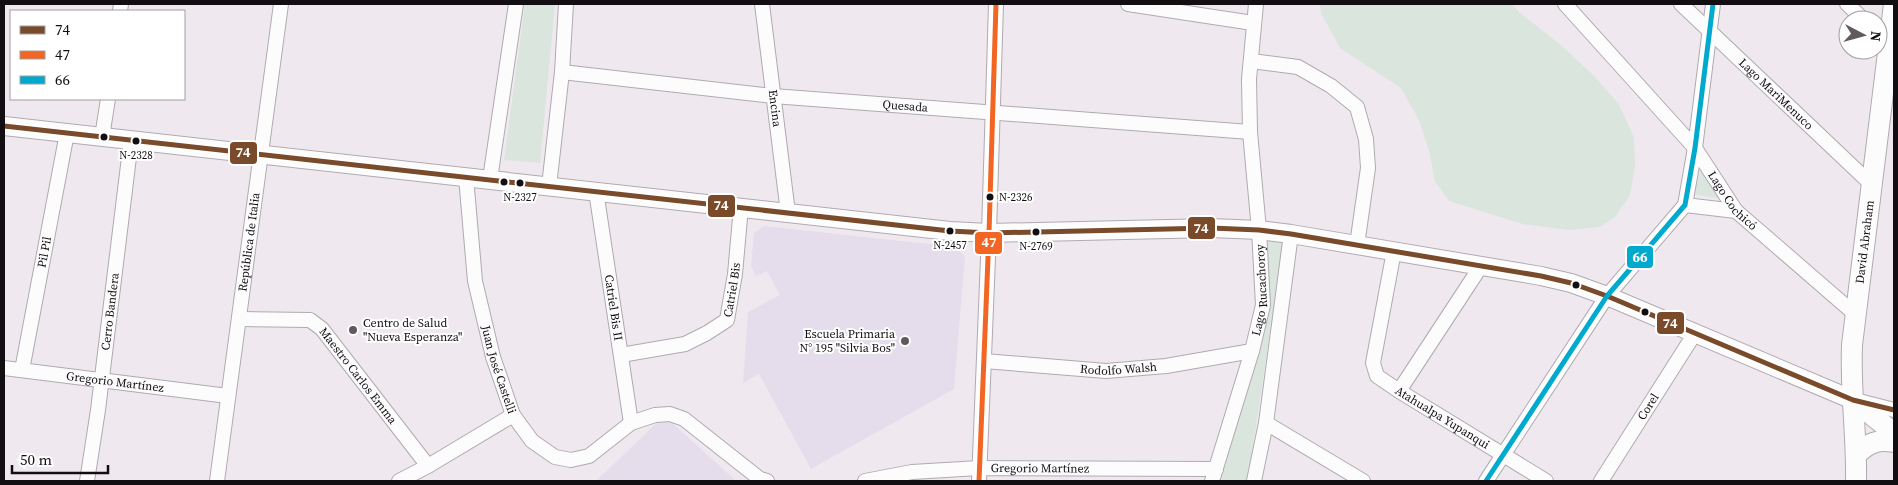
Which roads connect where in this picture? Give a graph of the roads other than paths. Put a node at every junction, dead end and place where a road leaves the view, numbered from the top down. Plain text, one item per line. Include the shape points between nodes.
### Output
1 (281, 4) edge
2 (516, 4) edge
3 (566, 4) edge
4 (762, 4) edge
5 (996, 4) edge
6 (1128, 4) edge
7 (1256, 4) edge
8 (1565, 4) edge
9 (1681, 4) edge
10 (1713, 4) edge
11 (1894, 4) edge
12 (1253, 24) junction
13 (1710, 30) junction
14 (1888, 35) edge
15 (1885, 60) edge
16 (1251, 61) junction
17 (562, 72) junction
18 (773, 96) junction
19 (108, 100) edge
20 (992, 112) junction
21 (4, 126) edge
22 (1250, 132) junction
23 (67, 133) junction
24 (102, 137) junction
25 (131, 141) junction
26 (1695, 148) junction
27 (260, 156) junction
28 (466, 177) junction
29 (490, 179) junction
30 (1871, 184) junction
31 (549, 186) junction
32 (596, 191) junction
33 (1685, 205) junction
34 (741, 208) junction
35 (1736, 211) junction
36 (788, 213) junction
37 (1259, 230) junction
38 (989, 233) junction
39 (1291, 234) junction
40 (1357, 245) junction
41 (1394, 251) junction
42 (1481, 266) junction
43 (1607, 296) junction
44 (1855, 314) junction
45 (238, 319) junction
46 (1695, 333) junction
47 (1252, 351) junction
48 (621, 355) junction
49 (984, 361) junction
50 (4, 368) edge
51 (22, 370) junction
52 (102, 380) junction
53 (1399, 391) junction
54 (228, 396) junction
55 (1853, 400) junction
56 (1894, 410) edge
57 (514, 415) junction
58 (631, 423) junction
59 (1266, 423) junction
60 (1894, 434) edge
61 (1894, 442) edge
62 (1857, 454) junction
63 (1504, 455) junction
64 (428, 466) junction
65 (979, 474) edge
66 (1214, 475) edge
67 (885, 479) edge
68 (87, 481) edge
69 (217, 481) edge
70 (399, 481) edge
71 (767, 481) edge
72 (865, 481) edge
73 (1254, 481) edge
74 (1363, 481) edge
75 (1486, 481) edge
76 (1546, 481) edge
77 (1601, 481) edge
78 (1856, 481) edge

1 - 27 street, República de Italia
2 - 29 street
3 - 17 street
4 - 18 street, Encina
5 - 20 street
6 - 12 street
7 - 12 street, Lago Rucachoroy
8 - 26 street, Lago Cochicó
9 - 13 street, Lago MariMenuco
10 - 13 street
11 - 14 main road, David Abraham
12 - 16 street, Lago Rucachoroy
13 - 26 street
13 - 30 street, Lago MariMenuco
15 - 30 main road, David Abraham
16 - 22 street, Lago Rucachoroy
16 - 40 street via 1298,68 1331,86 1357,108 1366,139 1368,168
17 - 18 street, Quesada
17 - 31 street
18 - 20 street, Quesada
18 - 36 street, Encina
19 - 24 street
20 - 22 street, Quesada
20 - 38 street
21 - 23 street
22 - 37 street, Lago Rucachoroy
23 - 24 street
23 - 51 street, Pil Pil
24 - 25 street
25 - 27 street
25 - 52 street, Cerro Bandera
26 - 33 street
26 - 35 street, Lago Cochicó
27 - 28 street
27 - 45 street, República de Italia
28 - 29 street
28 - 57 street, Juan José Castelli via 475,281 493,357
29 - 31 street
30 - 44 main road, David Abraham
31 - 32 street
32 - 34 street
32 - 48 street, Catriel Bis II
33 - 35 street
33 - 43 street
34 - 36 street
34 - 48 street, Catriel Bis via 727,320 685,344
35 - 44 street, Lago Cochicó
36 - 38 street
37 - 38 street
37 - 39 street
37 - 47 street, Lago Rucachoroy via 1263,305
38 - 49 street
39 - 40 street
39 - 59 street
40 - 41 street
41 - 42 street
41 - 53 street, Atahualpa Yupanqui via 1373,362 1377,376
42 - 43 street via 1556,279
42 - 53 street
43 - 46 street
43 - 63 street
44 - 55 main road, David Abraham via 1851,362
45 - 54 street, República de Italia
45 - 64 street, Maestro Carlos Emma via 310,320 322,329
46 - 55 street
46 - 77 street, Corel
47 - 49 street, Rodolfo Walsh via 1166,366 1106,371
47 - 66 street, Lago Rucachoroy
48 - 58 street, Catriel Bis II
49 - 65 street
50 - 51 street, Gregorio Martínez
51 - 52 street, Gregorio Martínez
52 - 54 street, Gregorio Martínez
52 - 68 street, Cerro Bandera
53 - 63 street, Atahualpa Yupanqui
54 - 69 street, República de Italia
55 - 56 street
55 - 60 main road
55 - 62 main road, David Abraham
57 - 58 street, Juan José Castelli via 532,441 555,457 571,460 589,456
57 - 64 street
58 - 71 street via 655,415 670,414 684,419 760,479
59 - 73 street
59 - 74 street
61 - 62 main road via 1876,441
62 - 78 main road, David Abraham
63 - 75 street
63 - 76 street, Atahualpa Yupanqui
64 - 70 street
65 - 66 street, Gregorio Martínez
65 - 67 street, Gregorio Martínez via 912,472
67 - 72 street, Gregorio Martínez

